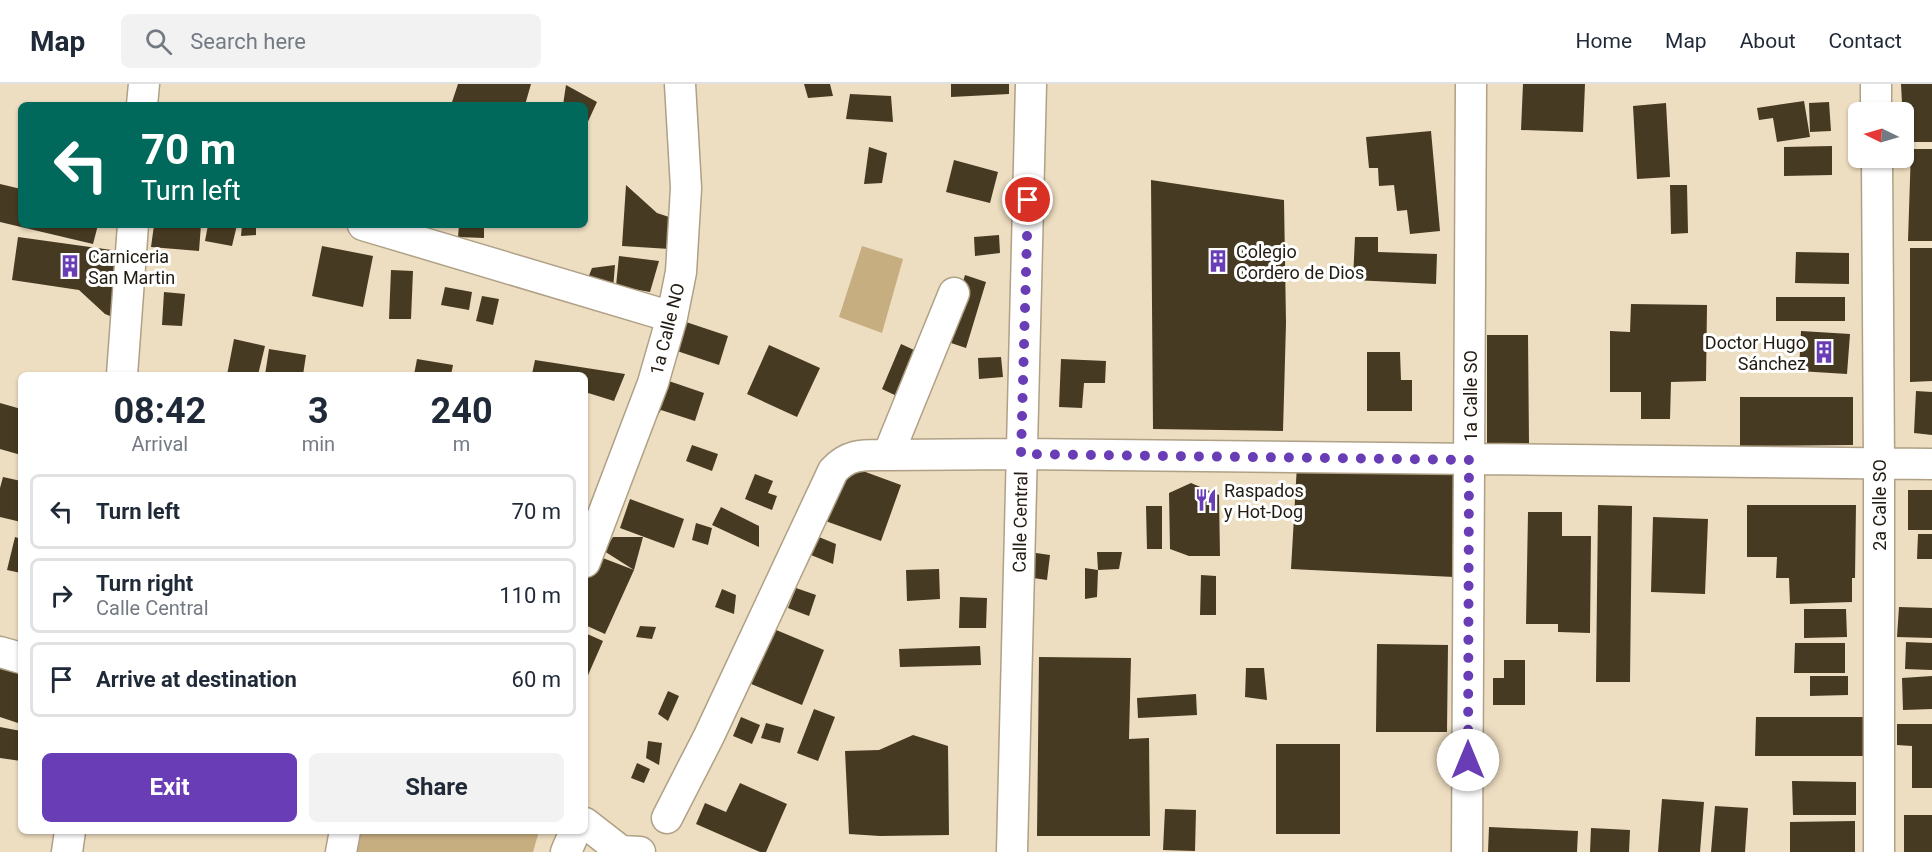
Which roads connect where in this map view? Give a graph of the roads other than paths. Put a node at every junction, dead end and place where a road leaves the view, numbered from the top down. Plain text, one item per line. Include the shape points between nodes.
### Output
1 (144, 84) edge
2 (1031, 84) edge
3 (1471, 84) edge
4 (1876, 84) edge
5 (672, 86) edge
6 (142, 102) edge
7 (1876, 102) edge
8 (1877, 168) edge
9 (133, 228) edge
10 (373, 228) edge
11 (954, 293) dead end
12 (672, 317) junction
13 (122, 372) edge
14 (1021, 454) junction
15 (888, 455) junction
16 (1469, 460) junction
17 (1879, 464) junction
18 (1932, 464) edge
19 (593, 519) edge
20 (588, 546) edge
21 (0, 652) edge
22 (18, 657) edge
23 (667, 818) dead end
24 (588, 826) edge
25 (70, 834) edge
26 (344, 834) edge
27 (574, 834) edge
28 (67, 852) edge
29 (341, 852) edge
30 (566, 852) edge
31 (621, 852) edge
32 (640, 852) edge
33 (1012, 852) edge
34 (1467, 852) edge
35 (1879, 852) edge

1 - 6 street
2 - 14 street, Calle Central
3 - 16 street, 1a Calle SO
4 - 7 street
5 - 12 street, 1a Calle NO via 686,188 681,272
8 - 17 street, 2a Calle SO
9 - 13 street
10 - 12 street
11 - 15 street
12 - 19 street, 1a Calle NO via 653,383
14 - 15 street
14 - 16 street
14 - 33 street, Calle Central
15 - 23 street via 858,455 841,461 833,471
16 - 17 street
16 - 34 street, 1a Calle SO
17 - 18 street
17 - 35 street, 2a Calle SO
19 - 20 street, 1a Calle NO
21 - 22 street
24 - 31 street
25 - 28 street
26 - 29 street
27 - 30 street
31 - 32 street

